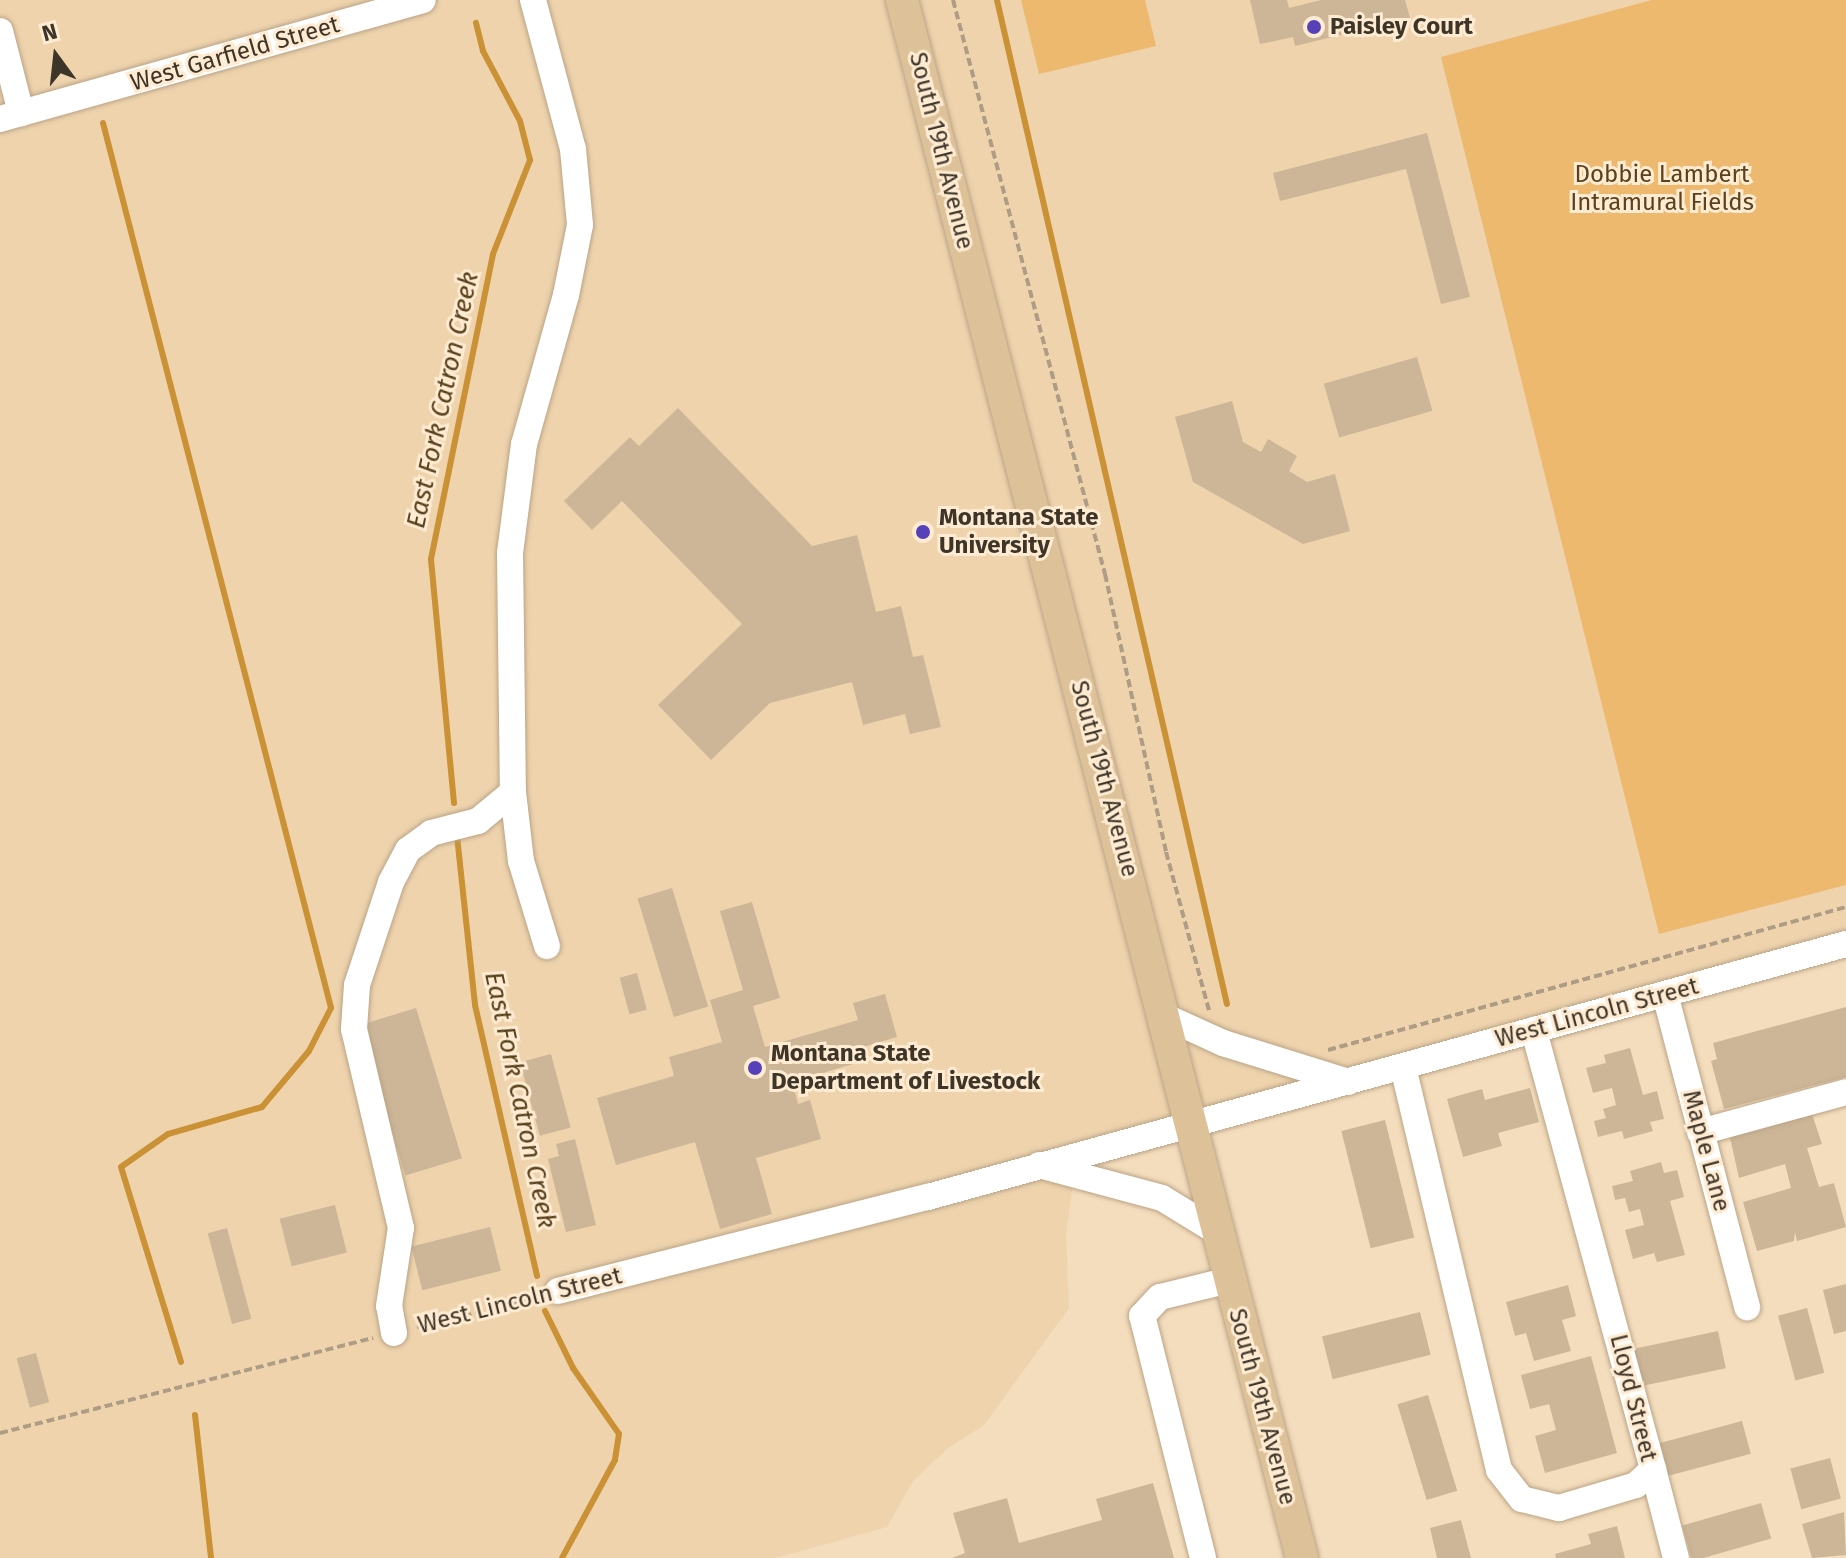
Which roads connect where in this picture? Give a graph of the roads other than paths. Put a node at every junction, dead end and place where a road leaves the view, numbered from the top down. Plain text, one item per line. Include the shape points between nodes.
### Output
1 (423, 0) edge
2 (533, 0) edge
3 (902, 0) edge
4 (0, 31) edge
5 (10, 116) edge
6 (513, 792) junction
7 (478, 821) junction
8 (521, 861) junction
9 (1846, 944) edge
10 (547, 946) dead end
11 (1665, 994) junction
12 (1166, 1017) junction
13 (1534, 1030) junction
14 (1403, 1067) junction
15 (1348, 1082) junction
16 (1846, 1092) edge
17 (1189, 1124) junction
18 (1700, 1132) junction
19 (1039, 1165) junction
20 (1216, 1231) junction
21 (1229, 1280) junction
22 (558, 1291) road end
23 (1747, 1307) dead end
24 (394, 1333) road end
25 (1653, 1469) junction
26 (1203, 1558) edge
27 (1302, 1558) edge
28 (1676, 1558) edge

1 - 5 street, West Garfield Street
2 - 6 street via 573,149 580,225 515,498 508,611
3 - 12 main road, South 19th Avenue
4 - 5 street
6 - 7 street
6 - 8 street
7 - 8 street via 501,832
7 - 24 street via 431,833 408,850 391,882 352,1010 401,1228 391,1269
8 - 10 street
9 - 11 street, West Lincoln Street
11 - 13 street, West Lincoln Street
11 - 18 street, Maple Lane
12 - 15 street via 1223,1043
12 - 17 main road, South 19th Avenue
13 - 14 street, West Lincoln Street
13 - 25 street, Lloyd Street
14 - 15 street, West Lincoln Street
14 - 25 street, Lloyd Street via 1499,1470 1508,1488 1532,1504 1559,1508 1636,1485
15 - 17 street, West Lincoln Street
16 - 18 street
17 - 19 street, West Lincoln Street
17 - 20 main road, South 19th Avenue
18 - 23 street, Maple Lane
19 - 20 street, West Lincoln Street via 1162,1198
19 - 22 street, West Lincoln Street
20 - 21 main road, South 19th Avenue
21 - 26 street via 1160,1297 1142,1316
21 - 27 main road, South 19th Avenue
25 - 28 street

